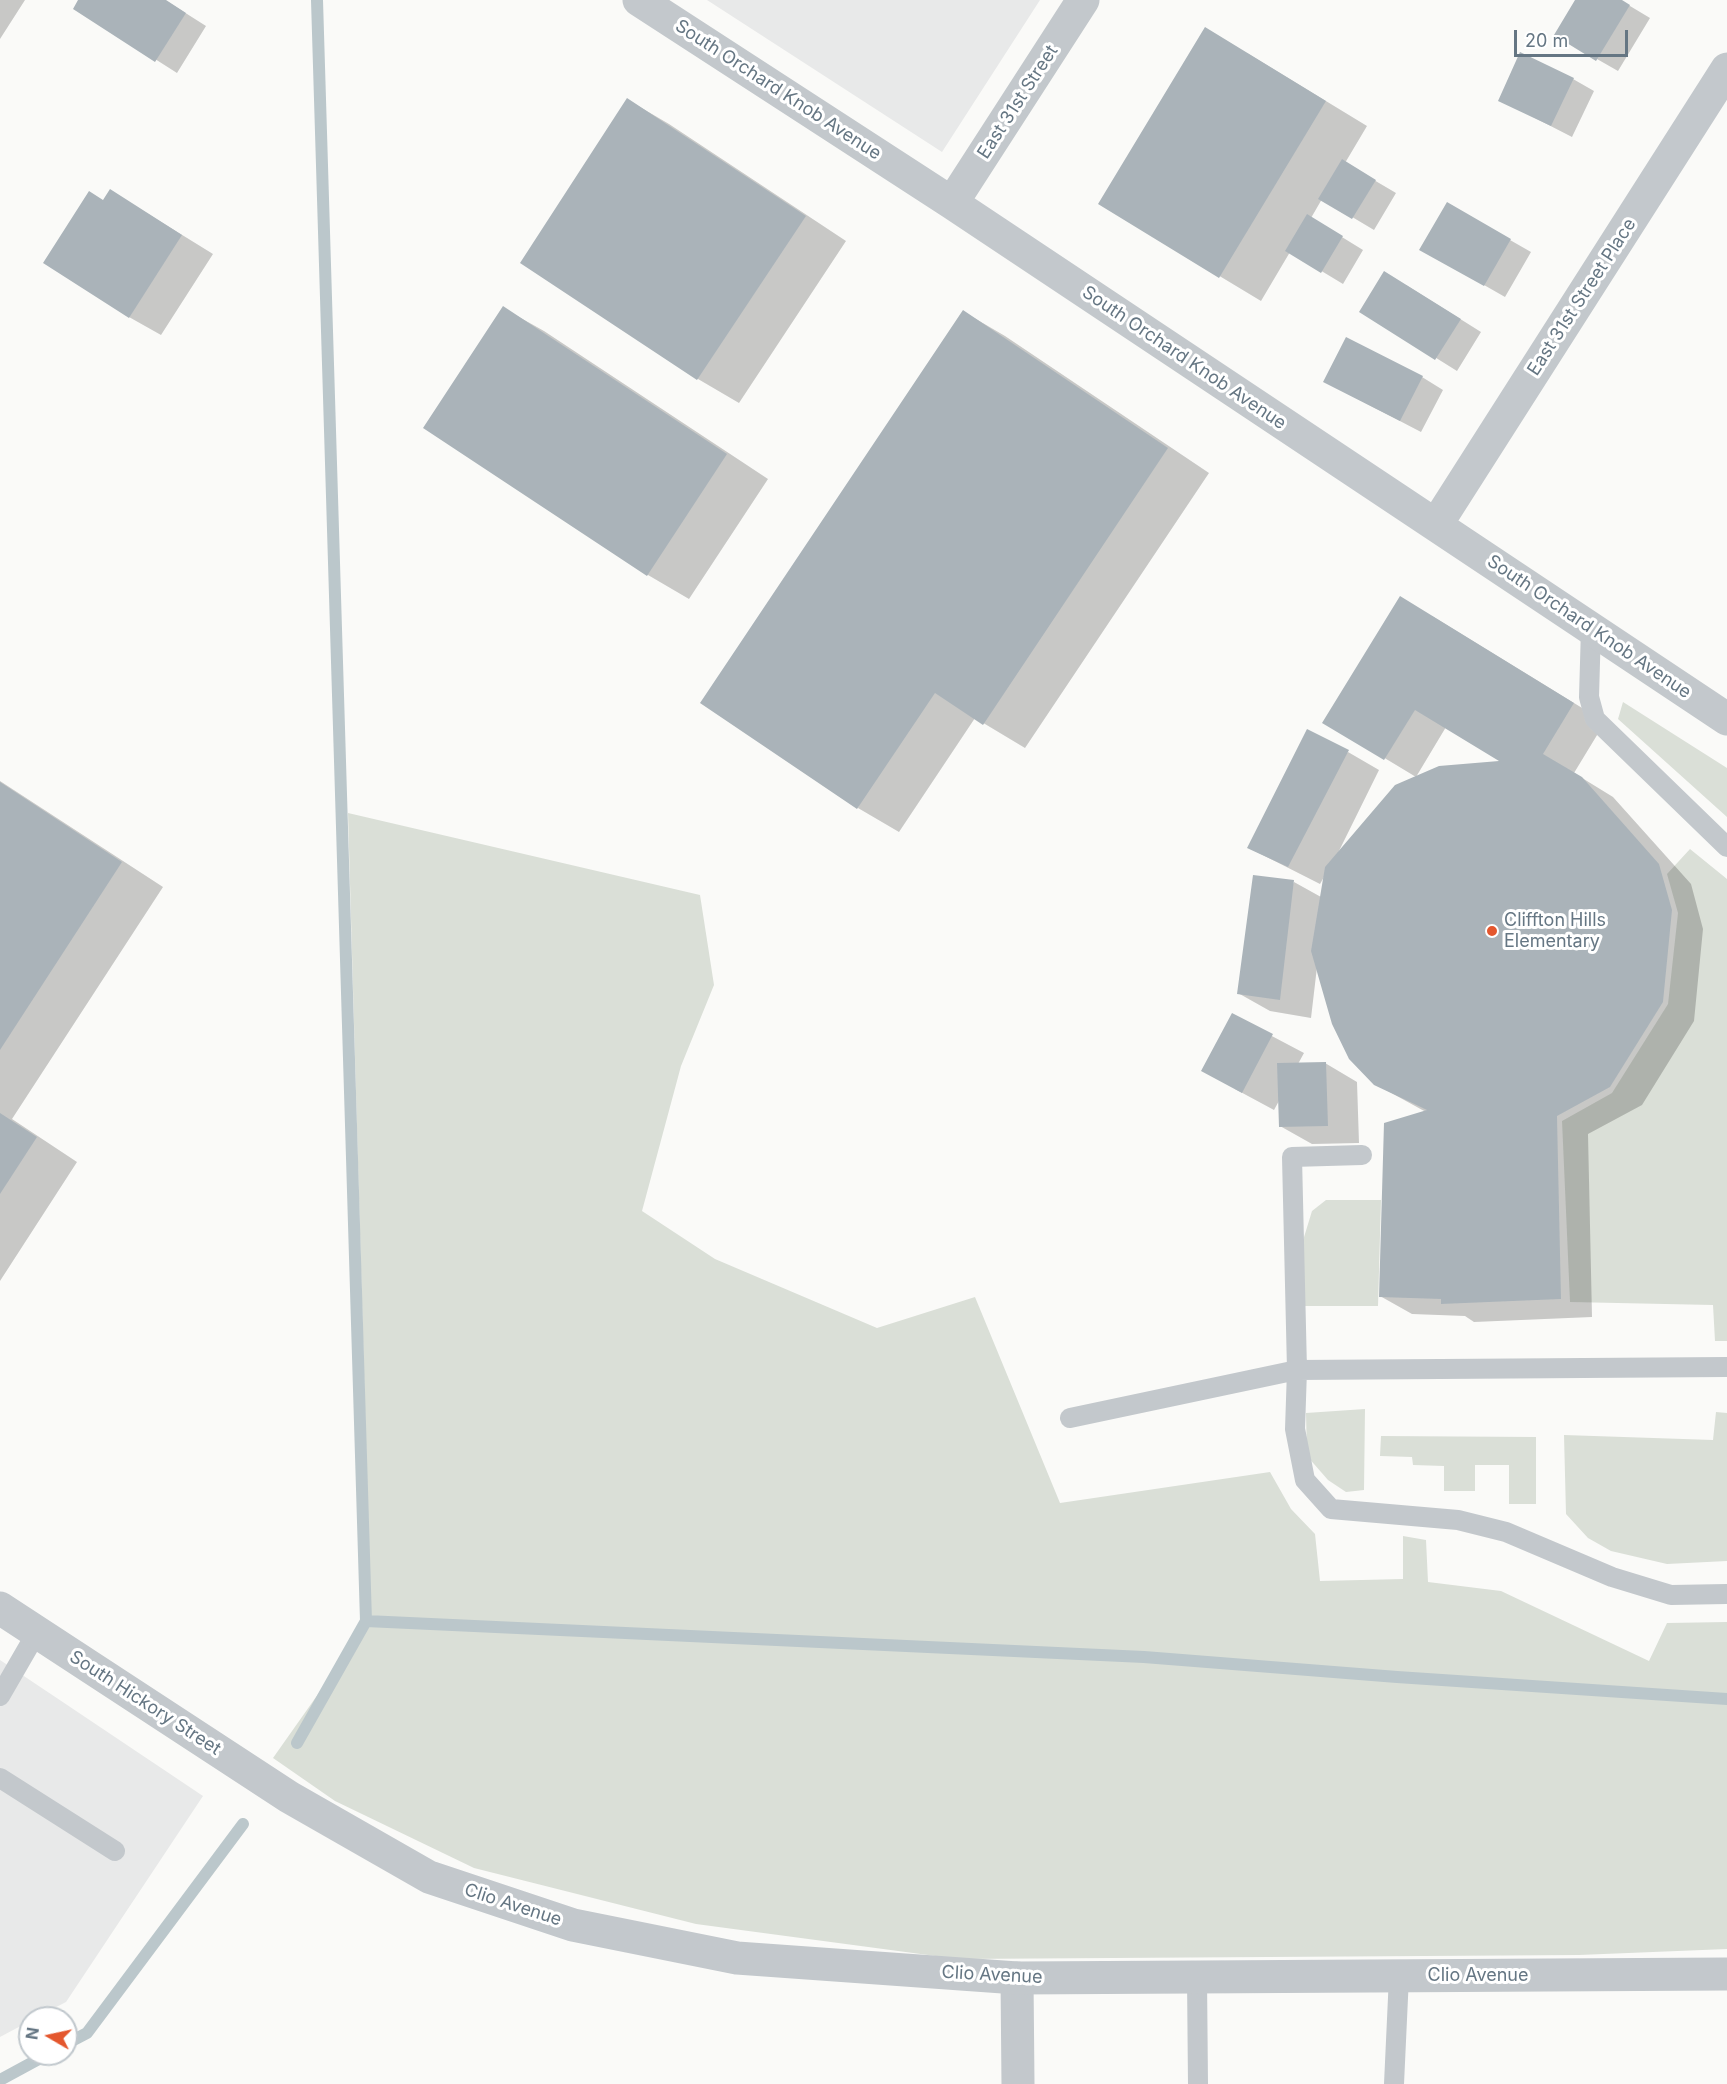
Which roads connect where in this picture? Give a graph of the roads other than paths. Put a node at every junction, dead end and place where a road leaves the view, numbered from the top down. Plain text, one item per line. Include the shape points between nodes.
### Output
1 (639, 0) edge
2 (1083, 0) edge
3 (1727, 69) edge
4 (952, 203) junction
5 (1436, 525) junction
6 (1591, 628) junction
7 (1727, 718) edge
8 (1727, 847) edge
9 (1362, 1155) dead end
10 (1727, 1367) edge
11 (1297, 1370) junction
12 (1070, 1418) dead end
13 (1727, 1594) edge
14 (0, 1608) edge
15 (37, 1632) junction
16 (0, 1696) edge
17 (0, 1778) edge
18 (289, 1797) joint
19 (115, 1851) dead end
20 (1727, 1974) edge
21 (1399, 1976) junction
22 (1197, 1977) junction
23 (1017, 1978) junction
24 (1018, 2084) edge
25 (1198, 2084) edge
26 (1394, 2084) edge

1 - 4 street, South Orchard Knob Avenue
2 - 4 street, East 31st Street
3 - 5 street, East 31st Street Place
4 - 5 street, South Orchard Knob Avenue
5 - 6 street, South Orchard Knob Avenue
6 - 7 street, South Orchard Knob Avenue
6 - 8 lane via 1589,697 1595,719
9 - 11 lane via 1292,1157
10 - 11 lane
11 - 12 lane
11 - 13 lane via 1295,1429 1305,1480 1331,1509 1458,1520 1506,1532 1612,1577 1671,1595
14 - 15 street, South Hickory Street
15 - 16 lane
15 - 18 street, South Hickory Street
17 - 19 lane
18 - 23 street, Clio Avenue via 429,1878 573,1925 737,1958
20 - 21 street, Clio Avenue
21 - 22 street, Clio Avenue
21 - 26 lane
22 - 23 street, Clio Avenue
22 - 25 lane
23 - 24 street

